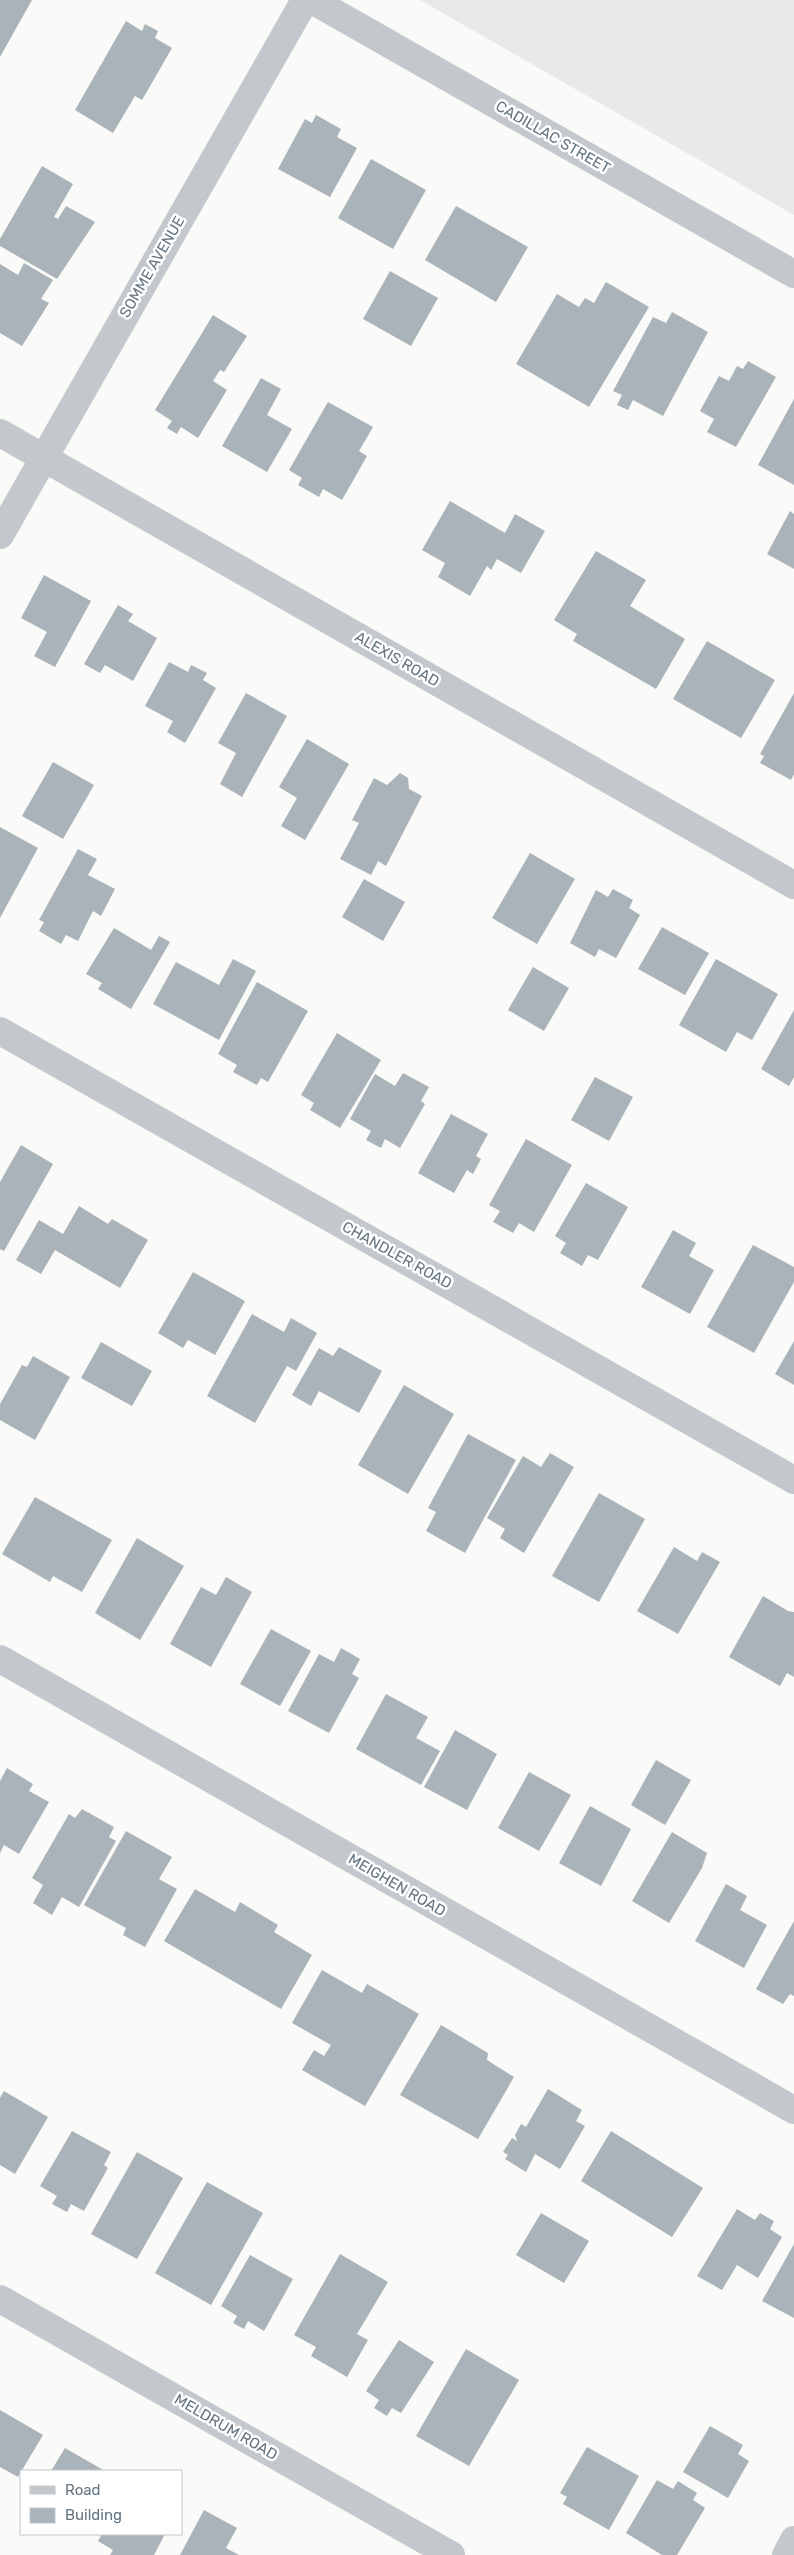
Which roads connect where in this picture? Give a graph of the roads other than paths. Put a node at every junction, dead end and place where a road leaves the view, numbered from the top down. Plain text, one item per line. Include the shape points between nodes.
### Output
1 (305, 0) edge
2 (312, 0) edge
3 (794, 274) edge
4 (0, 433) edge
5 (44, 458) junction
6 (0, 535) edge
7 (794, 885) edge
8 (0, 1031) edge
9 (794, 1480) edge
10 (0, 1659) edge
11 (794, 2110) edge
12 (0, 2298) edge
13 (794, 2540) edge
14 (451, 2555) edge
15 (786, 2555) edge

1 - 5 street, SOMME AVENUE
2 - 3 street, CADILLAC STREET
4 - 5 street, ALEXIS ROAD
5 - 6 street, SOMME AVENUE
5 - 7 street, ALEXIS ROAD
8 - 9 street, CHANDLER ROAD
10 - 11 street, MEIGHEN ROAD
12 - 14 street, MELDRUM ROAD
13 - 15 street

